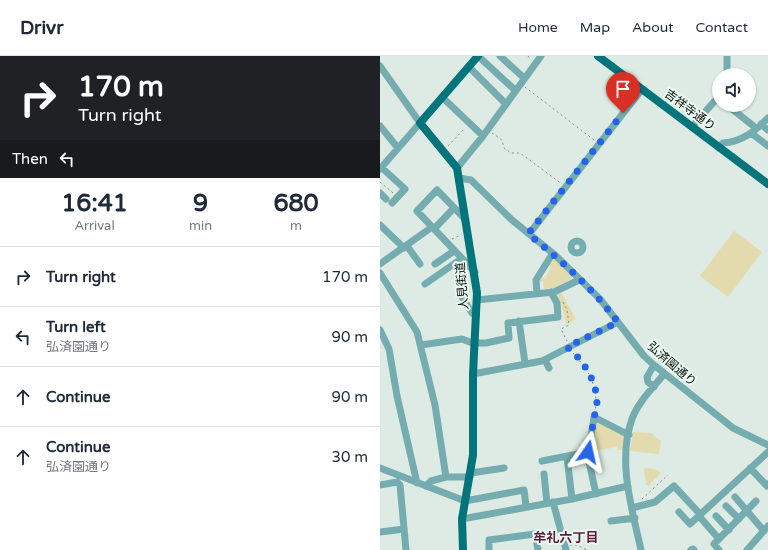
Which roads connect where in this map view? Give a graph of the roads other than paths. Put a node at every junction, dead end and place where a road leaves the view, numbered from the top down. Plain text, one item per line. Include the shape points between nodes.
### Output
1 (478, 56) edge
2 (500, 56) edge
3 (541, 56) edge
4 (598, 56) edge
5 (727, 56) edge
6 (380, 66) edge
7 (469, 67) junction
8 (727, 68) edge
9 (522, 80) junction
10 (642, 89) junction
11 (515, 90) junction
12 (442, 97) junction
13 (506, 104) junction
14 (712, 106) edge
15 (735, 112) edge
16 (768, 118) edge
17 (420, 122) junction
18 (380, 126) edge
19 (692, 127) junction
20 (756, 128) junction
21 (768, 130) edge
22 (486, 134) junction
23 (768, 146) edge
24 (398, 148) junction
25 (719, 148) junction
26 (457, 168) junction
27 (382, 169) edge
28 (459, 178) junction
29 (768, 184) edge
30 (380, 193) edge
31 (454, 208) junction
32 (466, 219) junction
33 (380, 225) edge
34 (433, 228) junction
35 (528, 234) junction
36 (405, 247) junction
37 (454, 252) junction
38 (573, 252) dead end
39 (551, 256) dead end
40 (461, 259) junction
41 (563, 263) junction
42 (380, 264) edge
43 (420, 264) dead end
44 (435, 264) dead end
45 (474, 272) junction
46 (380, 273) edge
47 (579, 280) junction
48 (425, 284) dead end
49 (551, 292) junction
50 (537, 293) junction
51 (462, 297) dead end
52 (477, 300) junction
53 (476, 315) junction
54 (519, 322) junction
55 (618, 322) junction
56 (380, 330) edge
57 (475, 344) junction
58 (421, 345) junction
59 (545, 360) junction
60 (525, 363) junction
61 (654, 366) junction
62 (549, 368) dead end
63 (473, 374) junction
64 (664, 374) junction
65 (654, 387) junction
66 (629, 435) junction
67 (768, 445) edge
68 (588, 452) junction
69 (768, 452) edge
70 (567, 457) junction
71 (542, 461) dead end
72 (380, 468) edge
73 (504, 468) dead end
74 (750, 468) junction
75 (544, 474) dead end
76 (470, 475) junction
77 (446, 478) junction
78 (399, 479) junction
79 (417, 482) junction
80 (768, 484) edge
81 (380, 485) edge
82 (426, 486) junction
83 (628, 486) junction
84 (596, 494) junction
85 (735, 497) dead end
86 (572, 499) junction
87 (465, 501) junction
88 (756, 501) dead end
89 (550, 503) junction
90 (526, 506) junction
91 (726, 506) dead end
92 (632, 508) junction
93 (747, 510) junction
94 (679, 512) dead end
95 (699, 515) junction
96 (716, 516) dead end
97 (462, 518) junction
98 (635, 518) junction
99 (739, 520) junction
100 (610, 521) dead end
101 (766, 528) edge
102 (404, 529) junction
103 (729, 530) junction
104 (380, 532) edge
105 (719, 539) junction
106 (565, 548) edge
107 (406, 550) edge
108 (463, 550) edge
109 (489, 550) edge
110 (538, 550) edge
111 (641, 550) edge
112 (719, 550) edge
113 (747, 550) edge

1 - 7 main road
1 - 11 street
2 - 9 street
3 - 9 street
4 - 10 main road, 吉祥寺通り
5 - 8 street
6 - 17 street
7 - 12 main road
7 - 13 street
9 - 11 street
10 - 19 main road, 吉祥寺通り
10 - 35 street
11 - 13 street
12 - 17 main road
12 - 22 street via 469,123
13 - 22 street
14 - 19 street
15 - 20 street
16 - 20 street
17 - 24 street
17 - 26 main road, 人見街道
18 - 24 street
19 - 25 main road, 吉祥寺通り
20 - 21 street
20 - 23 street
20 - 25 street via 736,142 723,143
22 - 26 street
24 - 27 street
25 - 29 main road, 吉祥寺通り
26 - 28 main road, 人見街道
27 - 30 street via 405,189 398,198 389,201
28 - 32 main road, 人見街道
28 - 35 street via 471,180
31 - 32 street
31 - 34 street
31 - 34 street via 437,190 417,211
32 - 45 main road, 人見街道
33 - 36 street
34 - 36 street
34 - 37 street
35 - 41 street
36 - 42 street
36 - 43 street
37 - 40 street
37 - 44 street
38 - 41 street
39 - 50 street via 536,280
40 - 45 street
40 - 48 street
41 - 47 street, 弘済園通り
45 - 52 main road, 人見街道
46 - 58 street via 415,328
47 - 49 street
47 - 55 street, 弘済園通り via 600,299
49 - 50 street
49 - 54 street via 557,303 558,317
50 - 52 street
51 - 53 street
52 - 53 main road, 人見街道
53 - 57 main road, 人見街道
54 - 57 street via 508,323 509,338
54 - 60 street
55 - 59 street
55 - 61 street, 弘済園通り
56 - 79 street via 389,349
57 - 58 street via 462,339
57 - 63 main road, 人見街道
58 - 77 street via 435,405
59 - 60 street
59 - 62 street
60 - 63 street
61 - 64 street, 弘済園通り
61 - 65 street via 647,377 648,382
63 - 76 main road, 人見街道 via 473,455
64 - 65 street
64 - 67 street, 弘済園通り via 733,428
65 - 66 street via 634,414
66 - 68 street via 594,417
66 - 83 street via 626,463
68 - 70 street
68 - 84 street
69 - 74 street
70 - 71 street
70 - 86 street
72 - 78 street
73 - 76 street
74 - 80 street via 767,486
74 - 95 street
75 - 89 street
76 - 77 street
76 - 87 main road, 人見街道
77 - 82 street via 431,481
78 - 79 street
78 - 81 street
78 - 102 street
79 - 82 street
82 - 87 street
83 - 84 street
83 - 92 street
84 - 86 street
85 - 93 street
86 - 89 street
87 - 90 street via 524,490
87 - 97 main road, 人見街道
88 - 93 street
89 - 90 street
89 - 106 street
90 - 97 street
91 - 99 street
92 - 95 street via 656,502 674,486
92 - 98 street
93 - 99 street
93 - 101 street
94 - 95 street via 690,524
95 - 105 street
96 - 103 street
97 - 108 main road, 人見街道
98 - 100 street
98 - 111 street
99 - 103 street
101 - 113 street
102 - 104 street
102 - 107 street
103 - 105 street
105 - 112 street via 714,544
109 - 110 street via 489,540 535,534

